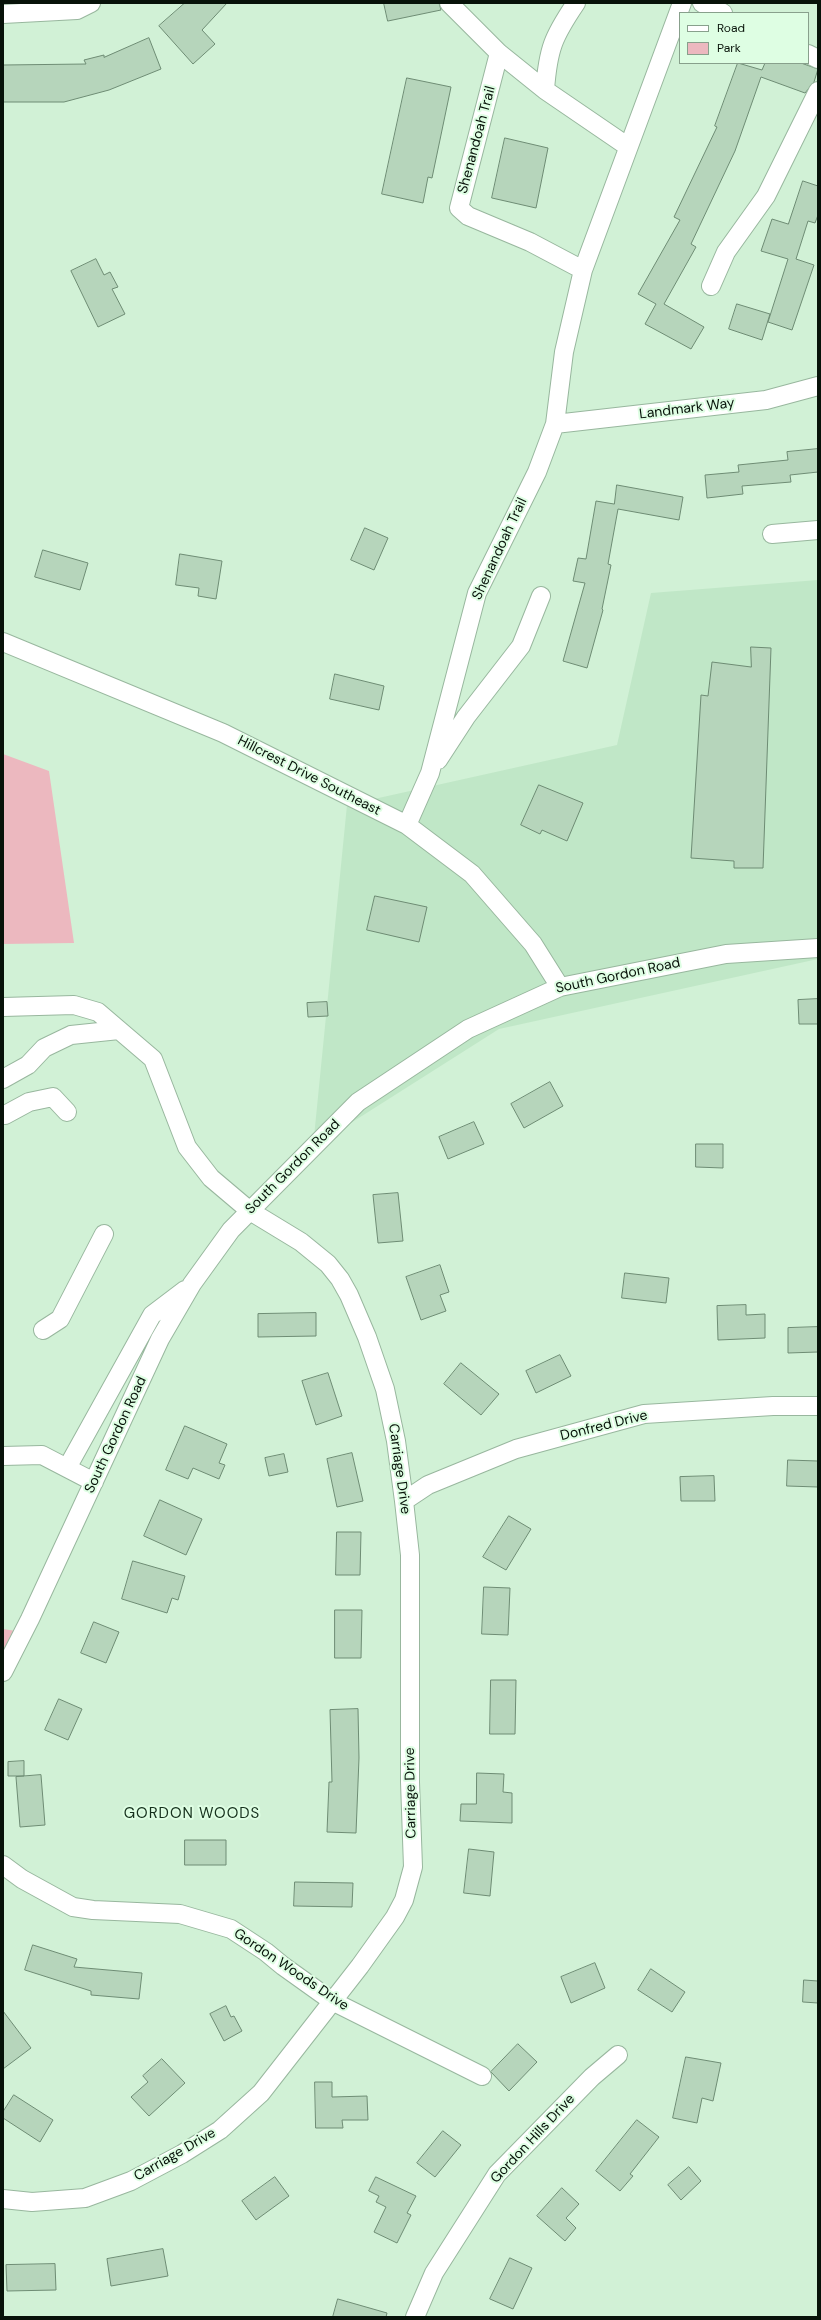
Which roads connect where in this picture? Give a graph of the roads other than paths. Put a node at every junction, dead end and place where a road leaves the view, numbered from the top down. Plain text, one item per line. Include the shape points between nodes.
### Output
1 (92, 3) edge
2 (449, 3) edge
3 (576, 3) edge
4 (682, 3) edge
5 (702, 3) edge
6 (720, 12) edge
7 (3, 14) edge
8 (499, 53) junction
9 (809, 54) edge
10 (818, 59) edge
11 (546, 90) junction
12 (818, 91) edge
13 (627, 146) junction
14 (583, 270) junction
15 (711, 286) dead end
16 (818, 386) edge
17 (555, 424) junction
18 (818, 530) edge
19 (772, 534) dead end
20 (541, 596) dead end
21 (3, 642) edge
22 (430, 773) junction
23 (407, 825) junction
24 (818, 948) edge
25 (560, 987) junction
26 (3, 1007) edge
27 (119, 1030) junction
28 (3, 1079) edge
29 (66, 1112) dead end
30 (5, 1115) dead end
31 (250, 1211) junction
32 (104, 1234) dead end
33 (192, 1284) junction
34 (43, 1330) dead end
35 (818, 1406) edge
36 (3, 1456) edge
37 (67, 1468) junction
38 (94, 1482) junction
39 (404, 1500) junction
40 (3, 1672) edge
41 (3, 1865) edge
42 (332, 2001) junction
43 (618, 2055) dead end
44 (482, 2076) dead end
45 (3, 2199) edge
46 (415, 2317) edge

1 - 7 street via 77,10
2 - 8 street
3 - 11 street via 557,31 548,60
4 - 13 street, Shenandoah Trail
5 - 6 street
8 - 11 street
8 - 14 street, Shenandoah Trail via 459,208 468,216 530,242
9 - 10 street
11 - 13 street
12 - 15 street via 766,196 726,252
13 - 14 street, Shenandoah Trail
14 - 17 street, Shenandoah Trail via 564,352
16 - 17 street, Landmark Way via 766,400
17 - 22 street, Shenandoah Trail via 537,472 477,593
18 - 19 street
20 - 22 street via 521,646 466,717
21 - 23 street, Hillcrest Drive Southeast via 223,733
22 - 23 street, Shenandoah Trail
23 - 25 street, Hillcrest Drive Southeast via 472,874 532,944
24 - 25 street, South Gordon Road via 726,954
25 - 31 street, South Gordon Road via 468,1029 358,1102
26 - 27 street, Carriage Drive via 74,1004 98,1012
27 - 28 street via 71,1035 44,1048 28,1065
27 - 31 street, Carriage Drive via 153,1059 187,1147 211,1178
29 - 30 street via 53,1097 29,1102
31 - 33 street, South Gordon Road via 231,1230
31 - 39 street, Carriage Drive via 301,1242 328,1264 340,1279 367,1337 385,1389 396,1441
32 - 34 street via 60,1319
33 - 37 street via 152,1315
33 - 38 street, South Gordon Road via 160,1339
35 - 39 street, Donfred Drive via 773,1406 644,1414 516,1449 428,1485
36 - 37 street via 42,1456
37 - 38 street
38 - 40 street, South Gordon Road
39 - 42 street, Carriage Drive via 410,1555 410,1782 413,1867 404,1900 395,1917
41 - 42 street, Gordon Woods Drive via 22,1879 73,1907 180,1914 231,1929
42 - 44 street, Gordon Woods Drive
42 - 45 street, Carriage Drive via 261,2093 220,2130 182,2154 131,2181 85,2198 32,2202
43 - 46 street, Gordon Hills Drive via 592,2077 497,2174 434,2273

